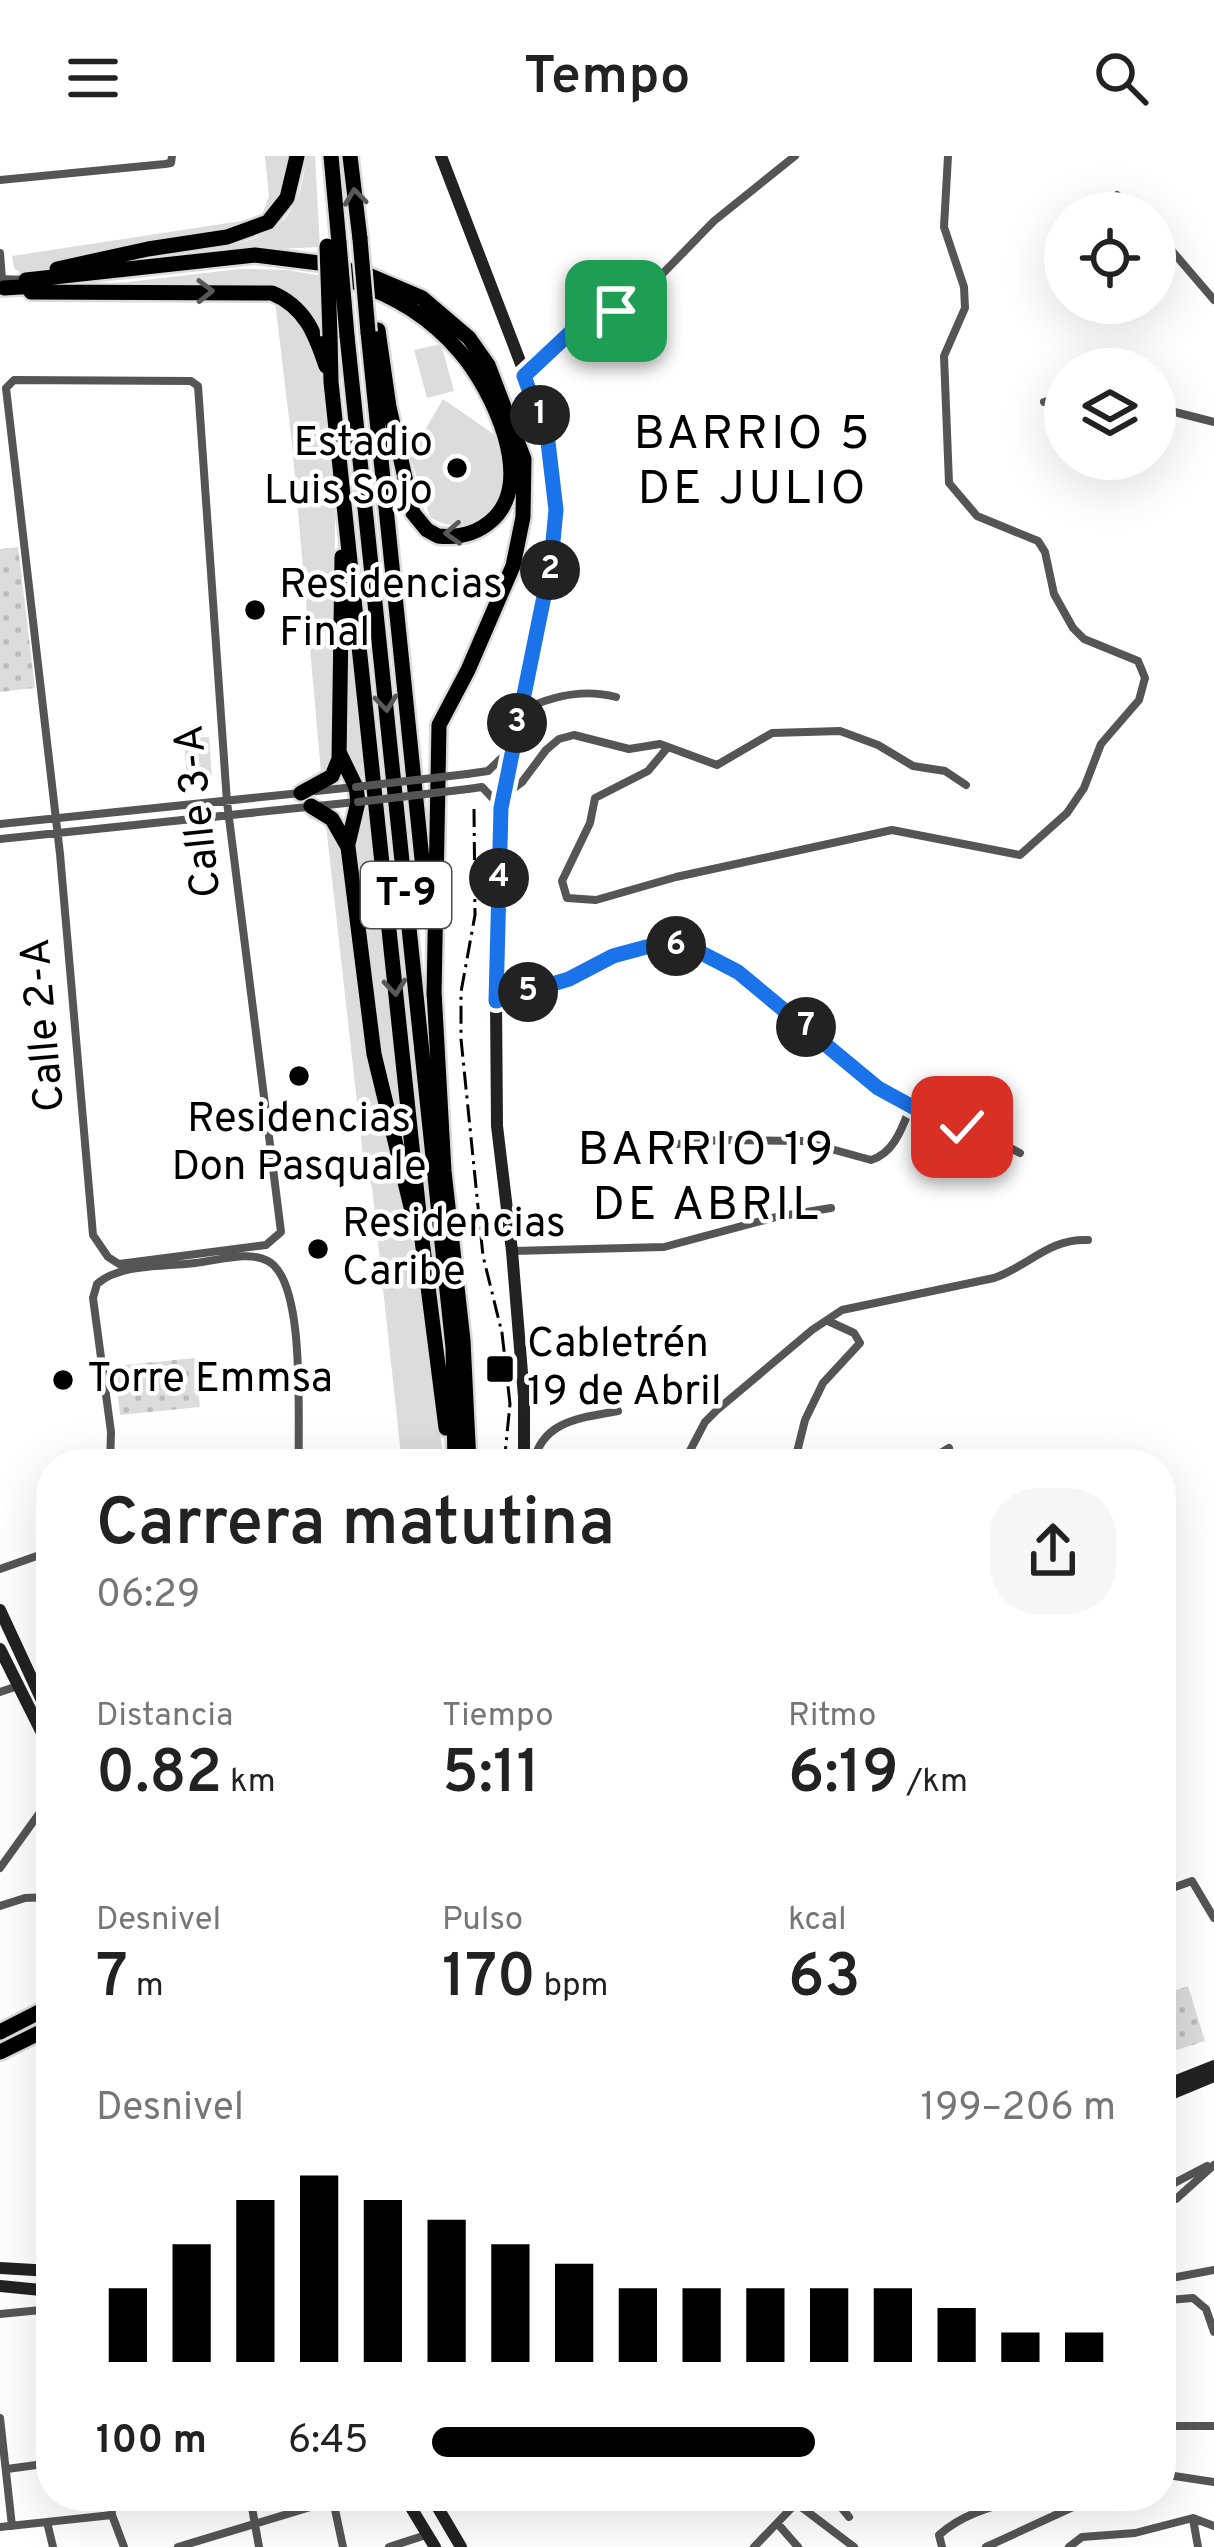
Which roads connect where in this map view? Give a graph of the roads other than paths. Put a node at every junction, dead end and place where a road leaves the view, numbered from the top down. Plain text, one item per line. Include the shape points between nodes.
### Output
1 (297, 156) edge
2 (332, 156) edge
3 (350, 156) edge
4 (441, 156) edge
5 (795, 156) edge
6 (948, 156) edge
7 (171, 160) edge
8 (0, 180) edge
9 (0, 254) edge
10 (1176, 256) edge
11 (26, 280) junction
12 (2, 283) edge
13 (1214, 300) edge
14 (373, 331) junction
15 (339, 336) junction
16 (524, 376) junction
17 (331, 382) junction
18 (195, 383) joint
19 (1176, 412) edge
20 (1214, 422) edge
21 (348, 537) junction
22 (616, 697) dead end
23 (519, 712) junction
24 (668, 747) junction
25 (512, 748) junction
26 (340, 751) junction
27 (966, 785) dead end
28 (357, 794) junction
29 (306, 799) junction
30 (226, 802) junction
31 (503, 802) junction
32 (228, 816) junction
33 (56, 819) junction
34 (0, 824) edge
35 (57, 834) junction
36 (0, 839) edge
37 (348, 848) junction
38 (434, 996) junction
39 (496, 1001) junction
40 (910, 1108) junction
41 (667, 1145) dead end
42 (1020, 1153) dead end
43 (831, 1208) dead end
44 (421, 1232) junction
45 (93, 1235) joint
46 (1088, 1240) dead end
47 (512, 1251) junction
48 (828, 1321) junction
49 (618, 1411) dead end
50 (110, 1449) edge
51 (299, 1449) edge
52 (455, 1449) edge
53 (459, 1449) edge
54 (460, 1449) edge
55 (528, 1449) edge
56 (535, 1449) edge
57 (691, 1449) edge
58 (798, 1449) edge
59 (36, 1556) edge
60 (0, 1569) edge
61 (0, 1610) edge
62 (0, 1649) edge
63 (19, 1685) junction
64 (36, 1688) edge
65 (0, 1692) edge
66 (36, 1720) edge
67 (36, 1818) edge
68 (0, 1868) edge
69 (1176, 1887) edge
70 (36, 1898) edge
71 (0, 1906) edge
72 (1214, 1918) edge
73 (36, 2014) edge
74 (0, 2032) edge
75 (36, 2034) edge
76 (0, 2052) edge
77 (1214, 2066) edge
78 (1214, 2076) edge
79 (1176, 2081) edge
80 (1176, 2092) edge
81 (1214, 2165) edge
82 (1176, 2183) edge
83 (1176, 2199) edge
84 (0, 2268) edge
85 (36, 2269) edge
86 (1214, 2270) edge
87 (1176, 2278) edge
88 (0, 2286) edge
89 (36, 2289) edge
90 (1176, 2299) edge
91 (1210, 2305) edge
92 (36, 2310) edge
93 (0, 2314) edge
94 (1214, 2332) edge
95 (1, 2418) edge
96 (1176, 2426) edge
97 (1214, 2426) edge
98 (36, 2465) edge
99 (7, 2469) junction
100 (1176, 2476) edge
101 (1214, 2482) edge
102 (112, 2511) edge
103 (252, 2511) edge
104 (297, 2511) edge
105 (335, 2511) edge
106 (413, 2511) edge
107 (440, 2511) edge
108 (788, 2511) edge
109 (812, 2511) edge
110 (844, 2511) edge
111 (979, 2511) edge
112 (1064, 2511) edge
113 (112, 2515) junction
114 (849, 2517) dead end
115 (1193, 2518) junction
116 (47, 2522) junction
117 (777, 2523) junction
118 (254, 2524) junction
119 (12, 2526) junction
120 (1214, 2526) edge
121 (0, 2527) edge
122 (431, 2541) edge
123 (847, 2545) edge
124 (53, 2547) edge
125 (124, 2547) edge
126 (178, 2547) edge
127 (259, 2547) edge
128 (343, 2547) edge
129 (389, 2547) edge
130 (461, 2547) edge
131 (754, 2547) edge
132 (798, 2547) edge
133 (942, 2547) edge
134 (986, 2547) edge
135 (1069, 2547) edge
136 (1198, 2547) edge

1 - 11 highway via 287,198 268,222
2 - 15 highway, T-9, bridge
14 -> 3 highway, T-9, bridge
4 - 16 street
5 - 16 street via 714,220 635,302 572,331
6 - 24 street via 944,227 965,308 944,356 949,483 977,516 1038,542 1073,628 1143,668 1139,700 1101,744 1067,813 1020,855 892,830 596,900 567,898 562,880 595,798 648,771
7 - 8 street
9 - 12 street
10 - 13 street
11 - 12 street
11 - 38 highway via 255,255 319,262 422,298 488,365 524,459 523,517 513,566 439,725
12 -> 14 highway via 255,264 341,277 406,303 461,352 501,425 508,498 473,532 438,536 415,517
12 -> 17 highway via 19,292 272,292 307,319
14 - 38 highway, T-9
15 - 17 highway
15 -> 53 highway, T-9
16 - 23 street via 548,442 556,510
17 - 21 highway
18 - 30 street, Calle 3-A
18 - 33 street, Calle 2-A via 6,388
19 - 20 street
21 - 26 highway
21 -> 44 highway
22 - 23 street via 568,694
23 - 25 street
24 - 27 street via 717,765 772,733 840,731
24 - 31 street via 559,739
25 - 28 street, bridge via 488,771
25 - 31 street
26 - 28 highway
26 - 29 highway via 332,776
28 - 29 street
28 - 29 street
28 - 31 street, bridge via 482,788
28 - 37 highway
29 - 30 street
29 - 32 street
29 - 37 highway via 332,819
30 - 32 street, Calle 3-A
30 - 33 street
31 - 39 street
32 - 35 street
32 - 45 street, Calle 3-A via 280,1232 266,1245 119,1264
33 - 34 street
33 - 35 street, Calle 2-A
35 - 36 street
35 - 45 street, Calle 2-A
37 - 44 highway via 378,1076
38 - 54 highway, T-9 via 463,1340
39 - 40 street via 613,956 688,946 738,972
39 - 47 street via 497,1126
40 - 41 street via 896,1141 871,1160 802,1141
40 - 42 street
43 - 47 street via 664,1246
44 - 52 highway
46 - 48 street via 1052,1244 1008,1274 842,1310
47 - 55 street
48 - 57 street via 705,1422
48 - 58 street via 860,1343 824,1383
49 - 56 street via 589,1414
50 - 51 street via 93,1298 98,1284 121,1272 251,1257 274,1265 288,1286
59 - 60 street
61 - 64 street
62 - 63 street
63 - 65 street
63 - 66 street
67 - 68 street
69 - 72 street via 1192,1881
70 - 71 street
73 - 74 highway
75 - 76 highway
77 - 79 street
78 - 80 street
81 - 82 street
81 - 83 street
84 - 85 street
86 - 87 street
88 - 89 street
90 - 91 street
91 - 94 street
92 - 93 street
95 - 99 street
96 - 97 street
98 - 99 street
99 - 119 street
100 - 101 street
102 - 113 street
103 - 118 street
104 - 118 street
105 - 128 street
106 - 122 street
107 - 130 street
108 - 117 street
109 - 123 street
110 - 114 street
111 - 133 street via 949,2525 939,2535
112 - 134 street
113 - 116 street
113 - 125 street
115 - 120 street
115 - 135 street via 1082,2537
115 - 136 street
116 - 119 street
116 - 124 street
117 - 131 street
117 - 132 street
118 - 126 street
118 - 127 street
119 - 121 street
122 - 129 street

